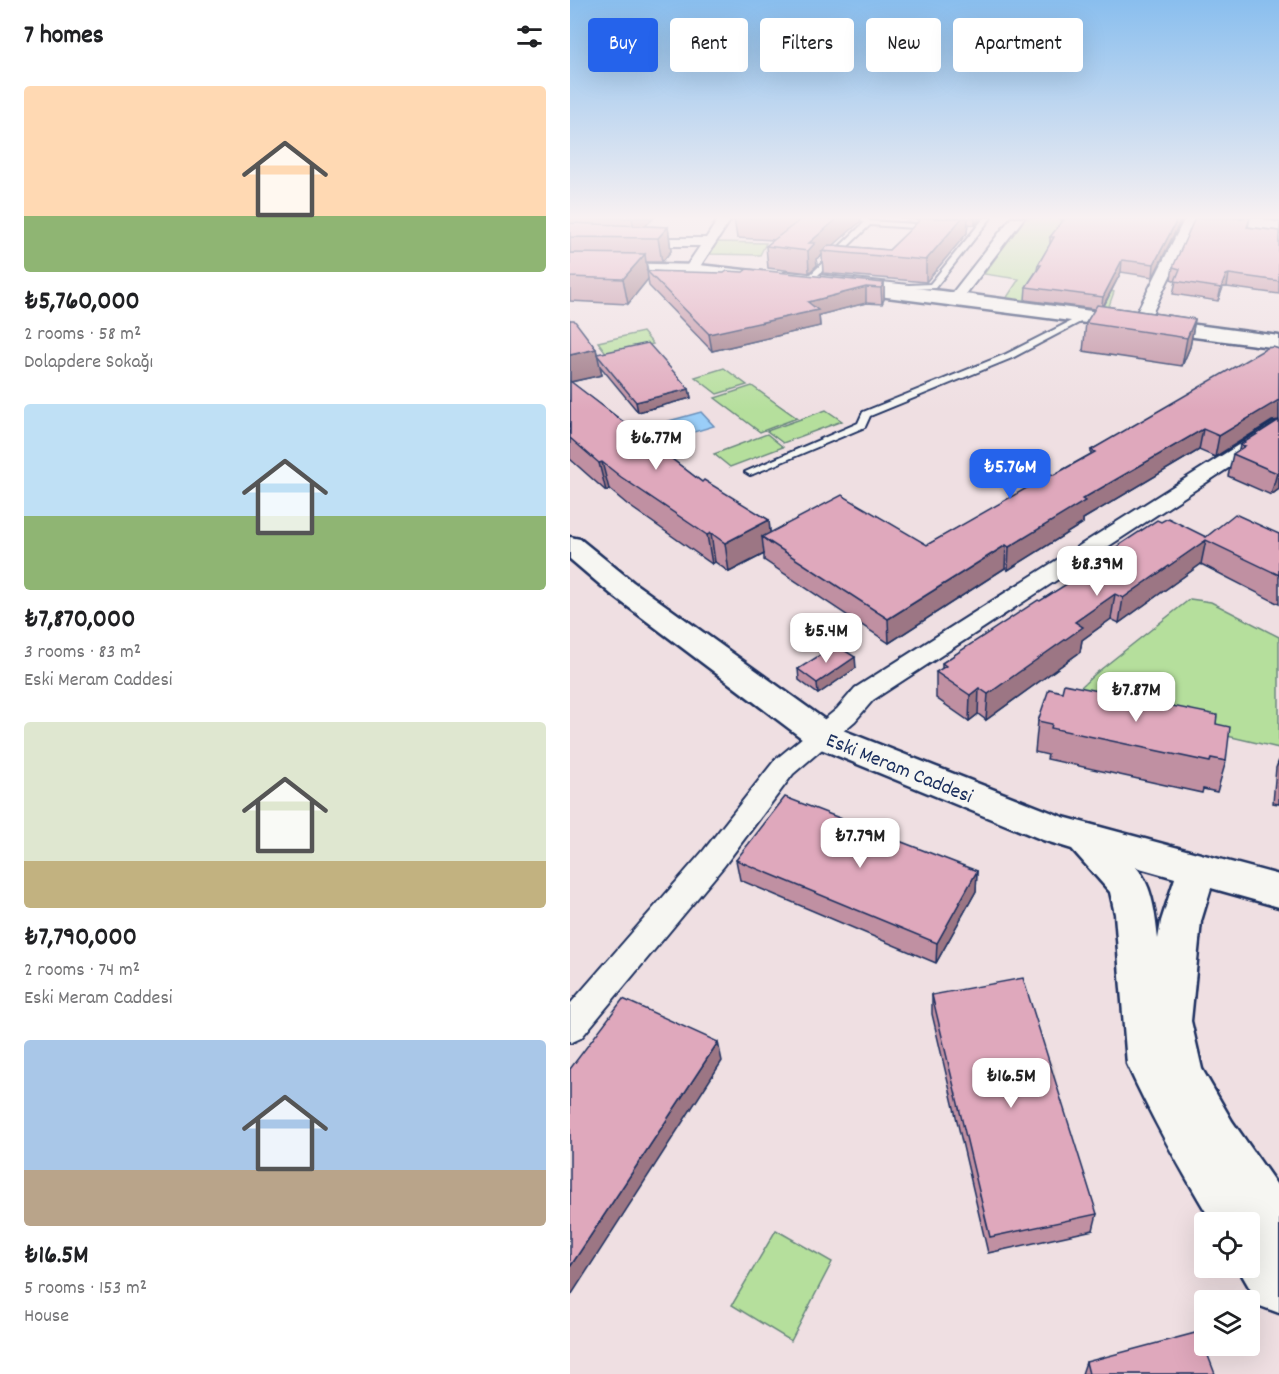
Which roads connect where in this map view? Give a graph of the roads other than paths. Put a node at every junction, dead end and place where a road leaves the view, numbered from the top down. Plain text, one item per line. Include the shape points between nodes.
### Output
1 (806, 282) edge
2 (872, 282) edge
3 (935, 282) edge
4 (968, 282) edge
5 (1160, 282) edge
6 (955, 299) junction
7 (1086, 317) junction
8 (1139, 324) junction
9 (1279, 342) edge
10 (1279, 427) edge
11 (750, 472) dead end
12 (570, 545) edge
13 (823, 736) junction
14 (1085, 838) junction
15 (1197, 869) junction
16 (1279, 891) edge
17 (570, 1028) edge
18 (1234, 1212) edge
19 (1279, 1232) edge
20 (1260, 1255) edge
21 (1279, 1287) edge

1 - 6 street
2 - 3 lane via 932,286
4 - 6 street
5 - 8 street
6 - 7 street
7 - 8 street
7 - 11 lane via 1009,356 866,414 862,425
8 - 9 street
10 - 13 street via 864,694
12 - 13 street, Eski Meram Caddesi
13 - 14 street, Eski Meram Caddesi via 1056,830
13 - 17 street via 784,767 714,858
14 - 15 street, Eski Meram Caddesi
14 - 18 street via 1128,885 1136,914 1150,1064 1177,1118
15 - 16 street, Eski Meram Caddesi
15 - 19 street via 1181,921 1169,1021 1180,1075 1215,1138
20 - 21 street

